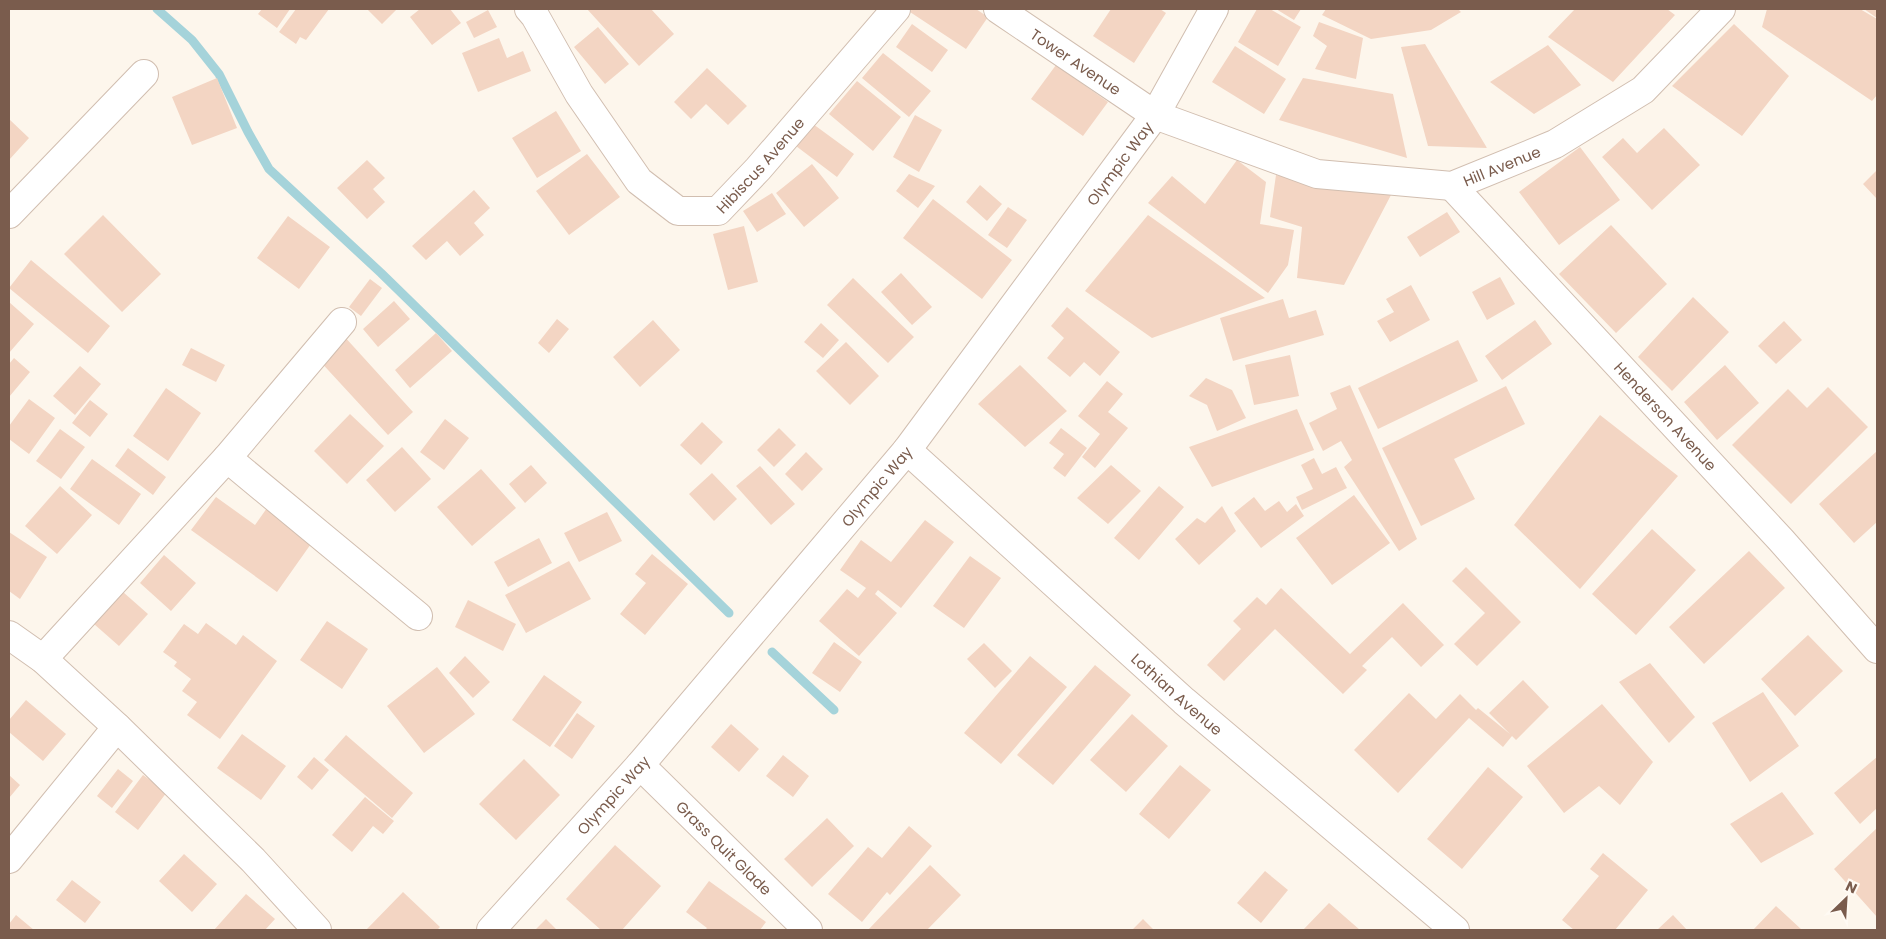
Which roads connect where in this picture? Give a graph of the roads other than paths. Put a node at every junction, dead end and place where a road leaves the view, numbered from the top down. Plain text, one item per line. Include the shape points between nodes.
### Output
1 (896, 9) edge
2 (998, 9) edge
3 (1214, 9) edge
4 (1721, 9) edge
5 (536, 11) edge
6 (144, 74) dead end
7 (1154, 115) junction
8 (1452, 186) junction
9 (9, 214) edge
10 (342, 322) dead end
11 (907, 450) junction
12 (227, 458) junction
13 (418, 616) dead end
14 (9, 635) edge
15 (1877, 649) edge
16 (43, 659) junction
17 (117, 727) junction
18 (640, 765) junction
19 (9, 859) edge
20 (317, 930) edge
21 (491, 930) edge
22 (808, 930) edge
23 (1455, 930) edge

1 - 5 street, Hibiscus Avenue via 758,170 718,211 678,211 639,180 579,94
2 - 7 street, Tower Avenue
3 - 7 street, Olympic Way
4 - 8 street, Hill Avenue via 1642,90 1555,144
6 - 9 street
7 - 8 street, Hill Avenue via 1316,174
7 - 11 street, Olympic Way
8 - 15 street, Henderson Avenue via 1775,533
10 - 12 street
11 - 18 street, Olympic Way
11 - 23 street, Lothian Avenue via 1184,701
12 - 13 street
12 - 16 street
14 - 16 street
16 - 17 street
17 - 19 street
17 - 20 street via 253,860
18 - 21 street, Olympic Way
18 - 22 street, Grass Quit Glade

